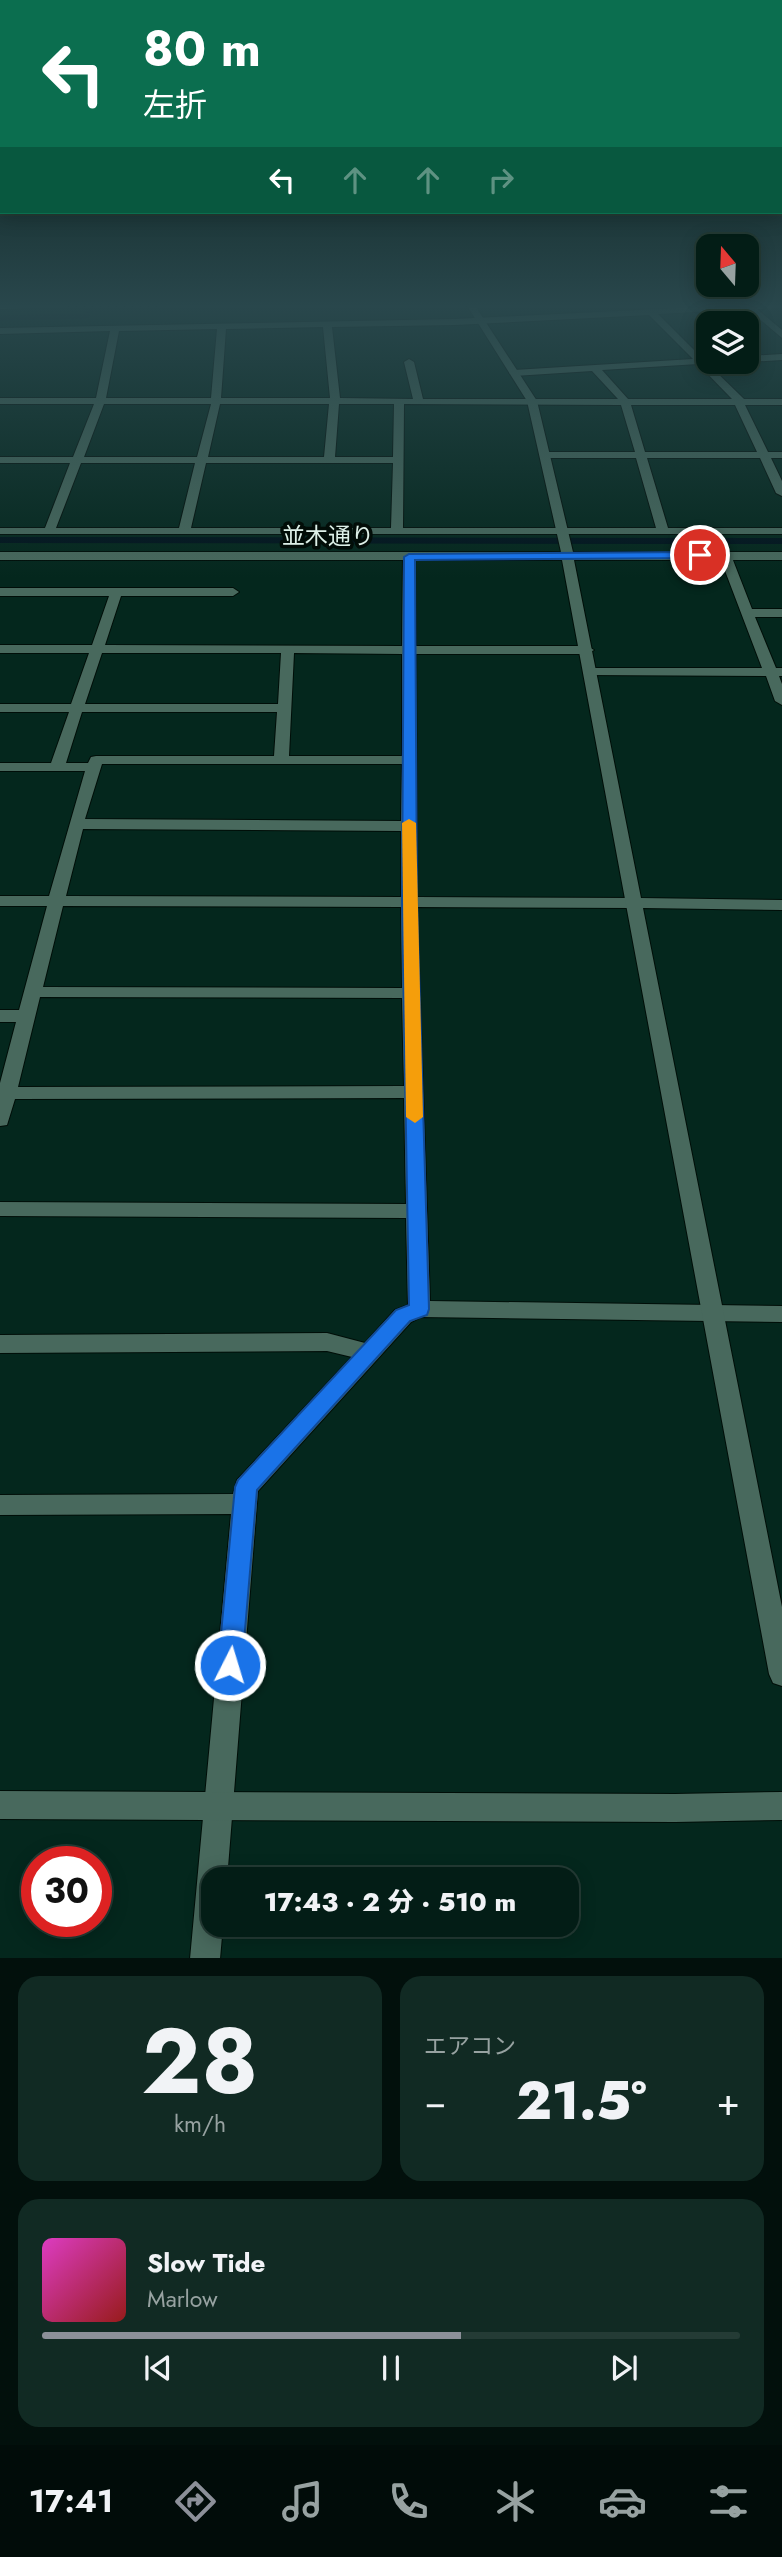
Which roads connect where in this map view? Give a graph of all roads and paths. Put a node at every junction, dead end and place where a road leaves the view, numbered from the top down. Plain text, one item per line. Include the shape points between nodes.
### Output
1 (101, 395) edge
2 (217, 395) edge
3 (333, 395) edge
4 (418, 395) edge
5 (528, 395) edge
6 (620, 395) edge
7 (734, 395) edge
8 (0, 401) edge
9 (334, 401) junction
10 (399, 401) junction
11 (419, 401) junction
12 (532, 401) junction
13 (625, 401) junction
14 (100, 402) junction
15 (216, 402) junction
16 (740, 402) junction
17 (782, 402) edge
18 (640, 454) junction
19 (545, 455) junction
20 (764, 455) junction
21 (782, 455) edge
22 (0, 460) edge
23 (78, 460) junction
24 (203, 460) junction
25 (329, 460) junction
26 (397, 460) junction
27 (782, 494) edge
28 (0, 531) edge
29 (49, 531) junction
30 (184, 531) junction
31 (397, 531) junction
32 (663, 531) junction
33 (782, 531) edge
34 (565, 542) junction
35 (725, 555) junction
36 (782, 555) edge
37 (0, 556) edge
38 (409, 557) junction
39 (0, 592) edge
40 (116, 592) junction
41 (233, 592) dead end
42 (749, 613) junction
43 (782, 613) edge
44 (408, 648) junction
45 (0, 649) edge
46 (99, 649) junction
47 (288, 649) junction
48 (587, 650) junction
49 (590, 672) junction
50 (777, 672) edge
51 (782, 701) edge
52 (78, 707) junction
53 (0, 708) edge
54 (284, 708) junction
55 (281, 760) junction
56 (408, 760) junction
57 (0, 767) edge
58 (57, 767) junction
59 (94, 767) junction
60 (76, 824) junction
61 (409, 826) junction
62 (0, 901) edge
63 (57, 901) junction
64 (409, 902) junction
65 (634, 904) junction
66 (782, 905) edge
67 (33, 992) junction
68 (412, 993) junction
69 (0, 1016) edge
70 (27, 1016) junction
71 (414, 1092) junction
72 (8, 1093) junction
73 (0, 1121) edge
74 (0, 1209) edge
75 (417, 1211) junction
76 (419, 1309) junction
77 (712, 1314) junction
78 (782, 1314) edge
79 (0, 1344) edge
80 (367, 1352) junction
81 (244, 1504) junction
82 (0, 1505) edge
83 (782, 1674) edge
84 (0, 1805) edge
85 (219, 1806) junction
86 (782, 1806) edge
87 (205, 1958) edge

1 - 14 street
2 - 15 street
3 - 9 street
4 - 11 street
5 - 12 street
6 - 13 street
7 - 16 street
8 - 14 street
9 - 10 street
9 - 15 street
9 - 25 street
10 - 11 street
10 - 26 street
11 - 12 street
12 - 13 street
12 - 19 street
13 - 16 street
13 - 18 street
14 - 15 street
14 - 23 street
15 - 24 street
16 - 17 street
16 - 20 street
18 - 19 street
18 - 20 street
18 - 32 street
19 - 34 street
20 - 21 street
20 - 27 street
22 - 23 street
23 - 24 street
23 - 29 street
24 - 25 street
24 - 30 street
25 - 26 street
26 - 31 street
28 - 29 street
29 - 30 street
30 - 31 street
31 - 34 street
32 - 33 street
32 - 34 street
34 - 35 street, 並木通り
34 - 38 street, 並木通り
34 - 48 street
35 - 36 street, 並木通り
35 - 42 street
37 - 38 street, 並木通り
38 - 44 street
39 - 40 street
40 - 41 street
40 - 46 street
42 - 43 street
42 - 50 street
44 - 47 street
44 - 48 street
44 - 56 street
45 - 46 street
46 - 47 street
46 - 52 street
47 - 54 street
48 - 49 street
49 - 50 street
49 - 65 street
50 - 51 street
52 - 53 street
52 - 54 street
52 - 58 street
54 - 55 street
55 - 56 street
55 - 59 street via 96,760
56 - 61 street
57 - 58 street
58 - 59 street
59 - 60 street
60 - 61 street
60 - 63 street
61 - 64 street
62 - 63 street
63 - 64 street
63 - 67 street
64 - 65 street
64 - 68 street
65 - 66 street
65 - 77 street
67 - 68 street
67 - 70 street
68 - 71 street
69 - 70 street
70 - 72 street
71 - 72 street
71 - 75 street
72 - 73 street
74 - 75 street
75 - 76 street
76 - 77 street
76 - 80 street via 403,1316
77 - 78 street
77 - 83 street
79 - 80 street via 327,1342
80 - 81 street via 246,1487
81 - 82 street
81 - 85 street
84 - 85 street
85 - 86 street
85 - 87 street

